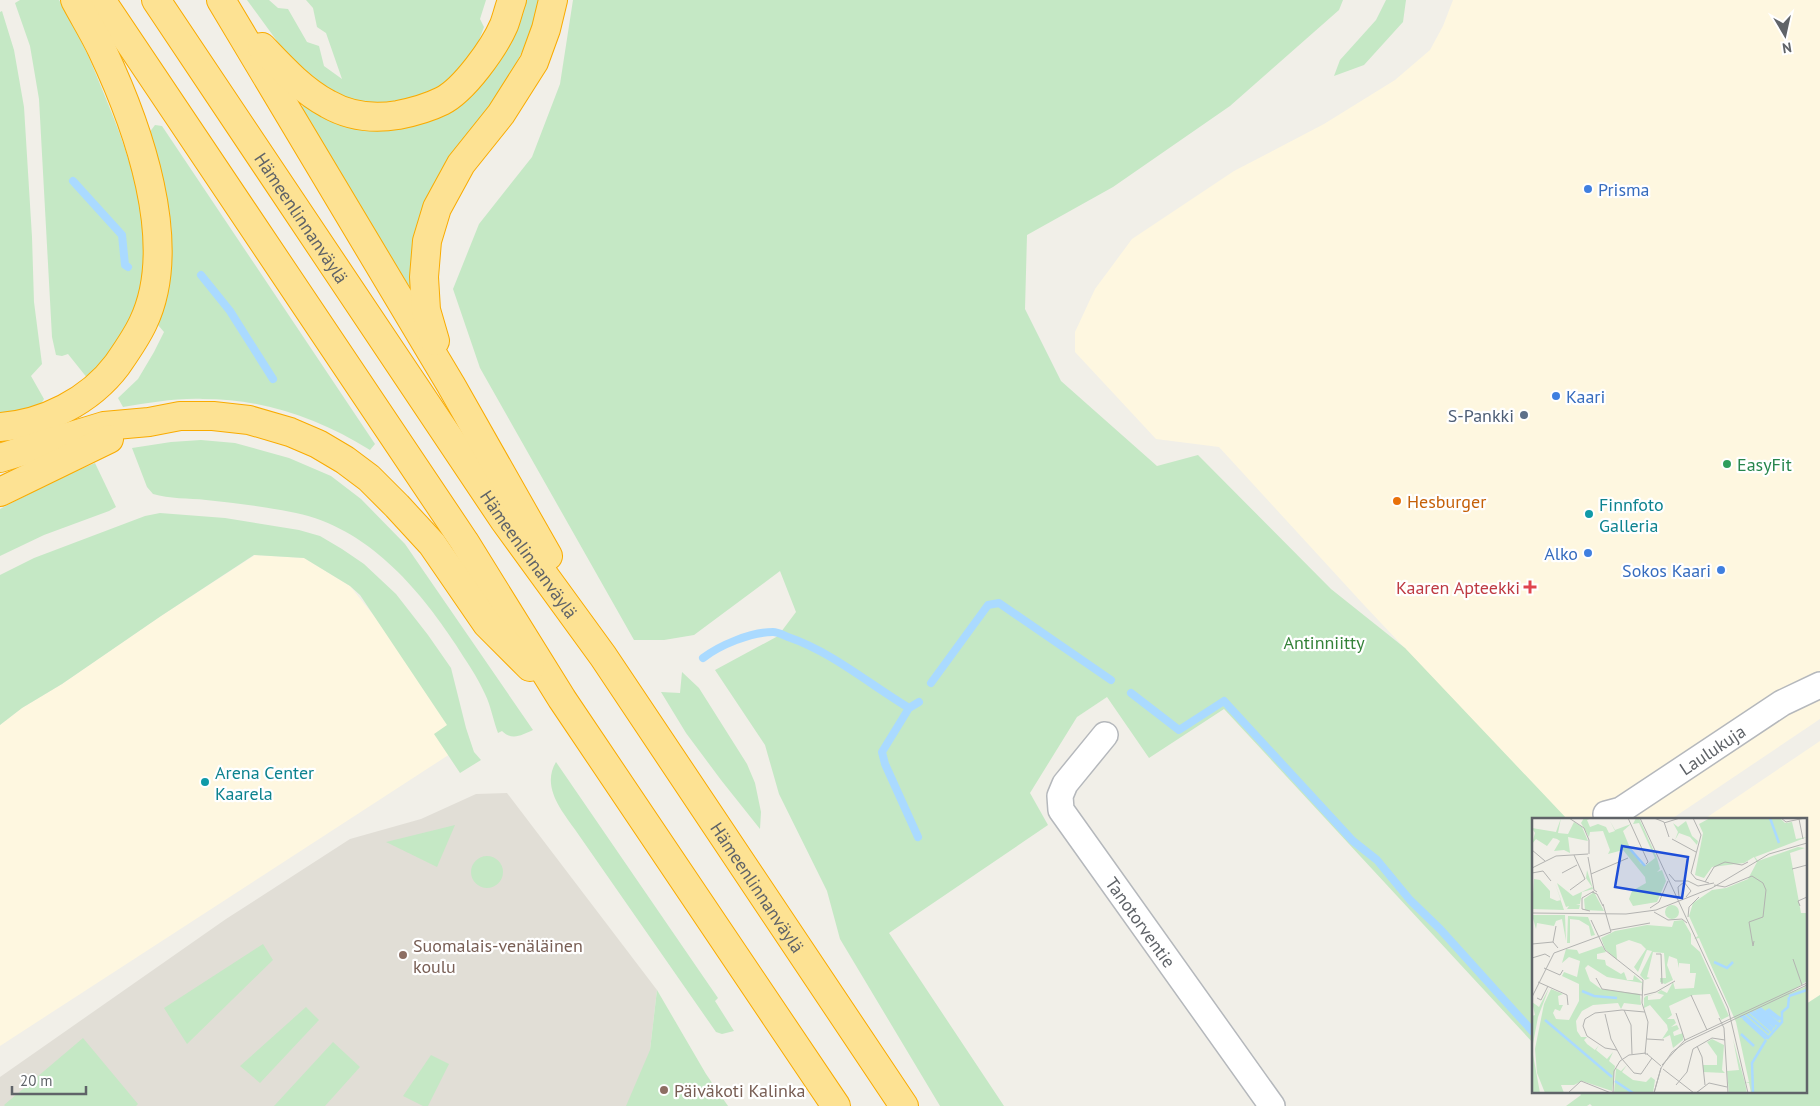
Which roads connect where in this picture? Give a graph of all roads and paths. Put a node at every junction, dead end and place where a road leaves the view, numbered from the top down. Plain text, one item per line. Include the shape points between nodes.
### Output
1 (75, 0) edge
2 (101, 0) edge
3 (156, 0) edge
4 (512, 0) edge
5 (553, 0) edge
6 (224, 6) edge
7 (451, 385) junction
8 (149, 422) junction
9 (0, 427) edge
10 (0, 458) edge
11 (0, 492) edge
12 (603, 656) junction
13 (1820, 685) edge
14 (562, 699) junction
15 (1105, 735) dead end
16 (1606, 814) dead end
17 (836, 1106) edge
18 (904, 1106) edge
19 (1272, 1106) edge

1 - 9 highway via 102,50 149,176 156,225 157,265 143,322 107,379 64,409 16,426
2 - 14 highway via 464,541
3 - 12 highway, Hämeenlinnanväylä via 504,520
4 - 6 highway via 504,26 485,58 464,82 443,100 415,112 384,117 352,114 313,95 290,76
5 - 7 highway via 534,62 501,114 461,164 437,208 427,241 426,310
6 - 7 highway
7 - 12 highway
8 - 10 highway via 104,426
8 - 11 highway
8 - 14 highway via 180,416 249,420 290,432 345,460 398,506 432,544 487,624
12 - 18 highway, Hämeenlinnanväylä
13 - 16 street, Laulukuja via 1782,704 1622,810
14 - 17 highway
15 - 19 street, Tanotorventie via 1065,784 1060,796 1061,810

